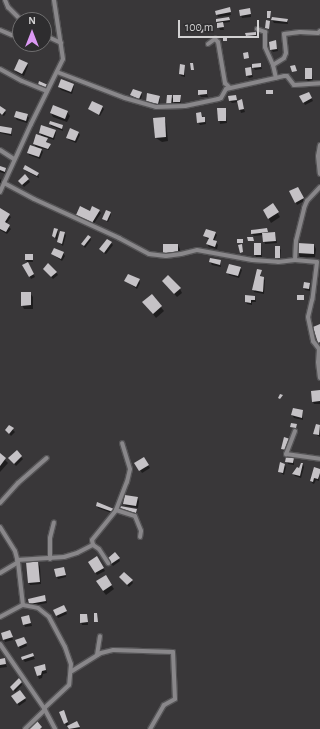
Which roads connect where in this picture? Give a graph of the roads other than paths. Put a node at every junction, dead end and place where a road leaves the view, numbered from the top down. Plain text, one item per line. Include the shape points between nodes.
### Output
1 (4, 0) edge
2 (54, 0) edge
3 (0, 2) edge
4 (13, 12) edge
5 (257, 29) dead end
6 (0, 30) edge
7 (320, 31) edge
8 (12, 35) dead end
9 (52, 38) edge
10 (61, 42) junction
11 (208, 44) dead end
12 (273, 65) junction
13 (0, 69) edge
14 (57, 72) junction
15 (276, 78) junction
16 (320, 84) edge
17 (230, 88) junction
18 (47, 91) junction
19 (320, 145) edge
20 (0, 150) edge
21 (14, 159) junction
22 (320, 174) edge
23 (4, 183) junction
24 (320, 187) edge
25 (0, 192) edge
26 (295, 260) junction
27 (318, 262) edge
28 (320, 349) edge
29 (320, 378) edge
30 (295, 431) dead end
31 (122, 443) dead end
32 (47, 458) dead end
33 (320, 459) edge
34 (0, 503) edge
35 (116, 510) junction
36 (54, 522) dead end
37 (0, 527) edge
38 (140, 537) dead end
39 (93, 545) junction
40 (50, 559) junction
41 (18, 561) junction
42 (108, 563) dead end
43 (0, 572) edge
44 (23, 604) junction
45 (0, 617) edge
46 (100, 636) dead end
47 (0, 644) edge
48 (97, 655) junction
49 (72, 671) junction
50 (44, 709) junction
51 (25, 729) edge
52 (55, 729) edge
53 (150, 729) edge

1 - 3 street
1 - 4 street
2 - 10 street
5 - 12 street via 265,32 265,47
6 - 8 street
7 - 12 street via 284,34 284,58
9 - 10 street
10 - 14 street via 63,59
11 - 17 street via 215,39 218,42 225,83
12 - 15 street
13 - 18 street
14 - 17 street via 156,107 184,106 220,99 224,91
14 - 18 street
15 - 16 street via 287,76 292,84 296,85
15 - 17 street
18 - 21 street
19 - 22 street
20 - 21 street
21 - 23 street
23 - 25 street
23 - 26 street via 149,254 174,255 197,250 252,260
24 - 26 street via 304,208 296,241
26 - 27 street
27 - 28 street via 308,317 313,341
28 - 29 street
30 - 33 street via 286,454
31 - 35 street via 130,469
32 - 34 street
35 - 38 street via 135,516 141,531
35 - 39 street via 92,540
36 - 40 street via 50,538
37 - 41 street
39 - 40 street via 70,556
39 - 42 street via 99,549
40 - 41 street
41 - 43 street
41 - 44 street
44 - 45 street
44 - 49 street via 38,608 49,618 72,664
46 - 48 street
47 - 50 street
48 - 49 street
48 - 53 street via 124,649 173,652 175,697 173,701 164,705
49 - 50 street via 69,686
50 - 51 street
50 - 52 street

